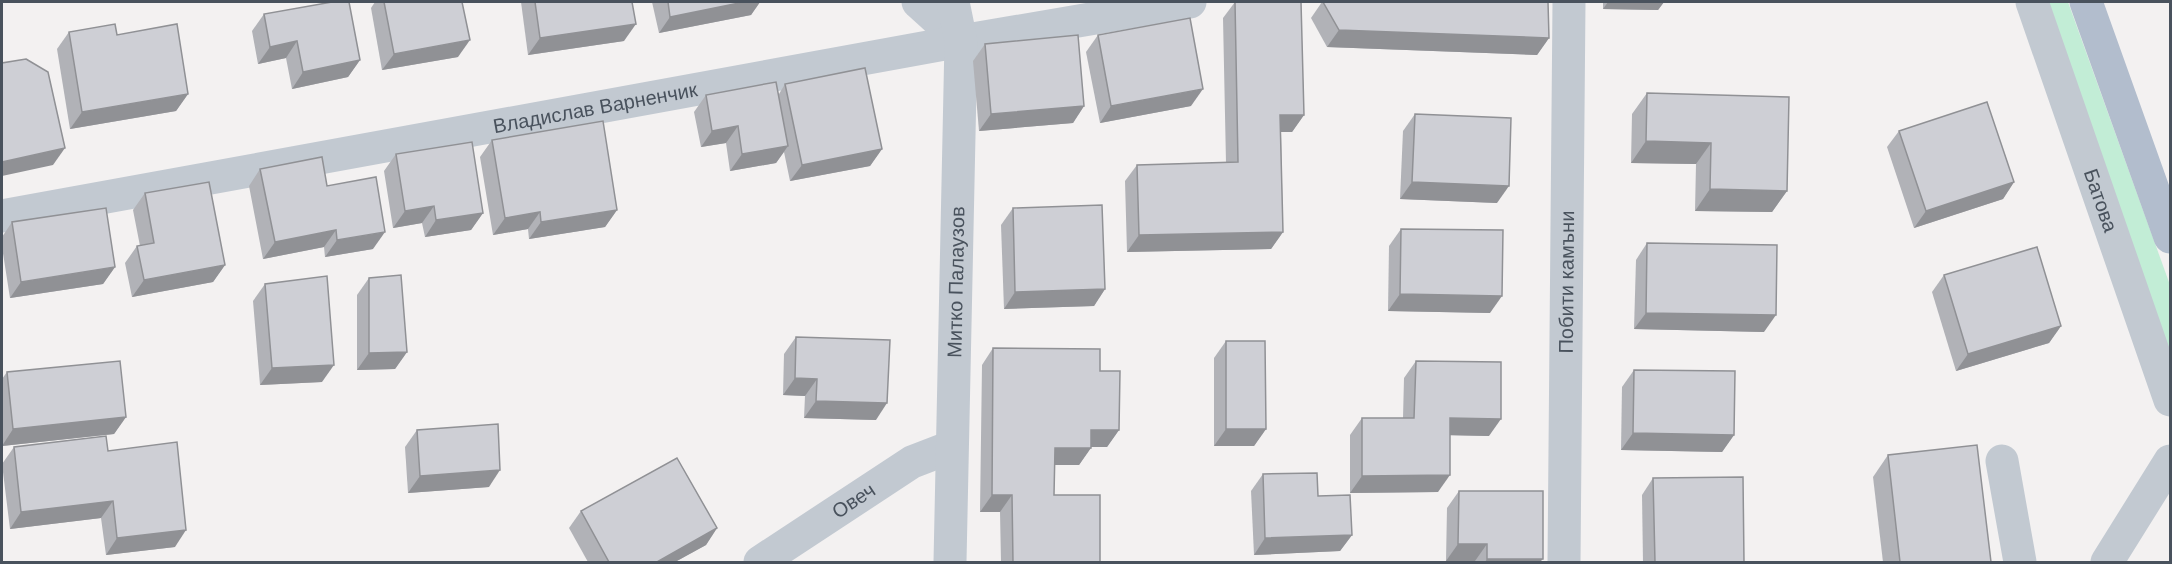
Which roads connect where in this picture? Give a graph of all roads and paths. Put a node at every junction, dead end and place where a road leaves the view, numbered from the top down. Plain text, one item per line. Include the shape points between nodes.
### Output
1 (918, 2) edge
2 (953, 2) edge
3 (1190, 2) edge
4 (1569, 2) edge
5 (2032, 2) edge
6 (2086, 2) edge
7 (961, 41) junction
8 (2, 216) edge
9 (2170, 237) edge
10 (2170, 400) edge
11 (951, 447) junction
12 (2002, 461) dead end
13 (2170, 461) edge
14 (760, 562) edge
15 (950, 562) edge
16 (1564, 562) edge
17 (2020, 562) edge
18 (2107, 562) edge

1 - 7 street
2 - 7 street, Митко Палаузов
3 - 7 street, Владислав Варненчик
4 - 16 street, Побити камъни
5 - 10 street, Батова
6 - 9 main road
7 - 8 street, Владислав Варненчик
7 - 11 street, Митко Палаузов
11 - 14 street, Овеч via 912,462
11 - 15 street, Митко Палаузов
12 - 17 street
13 - 18 street

